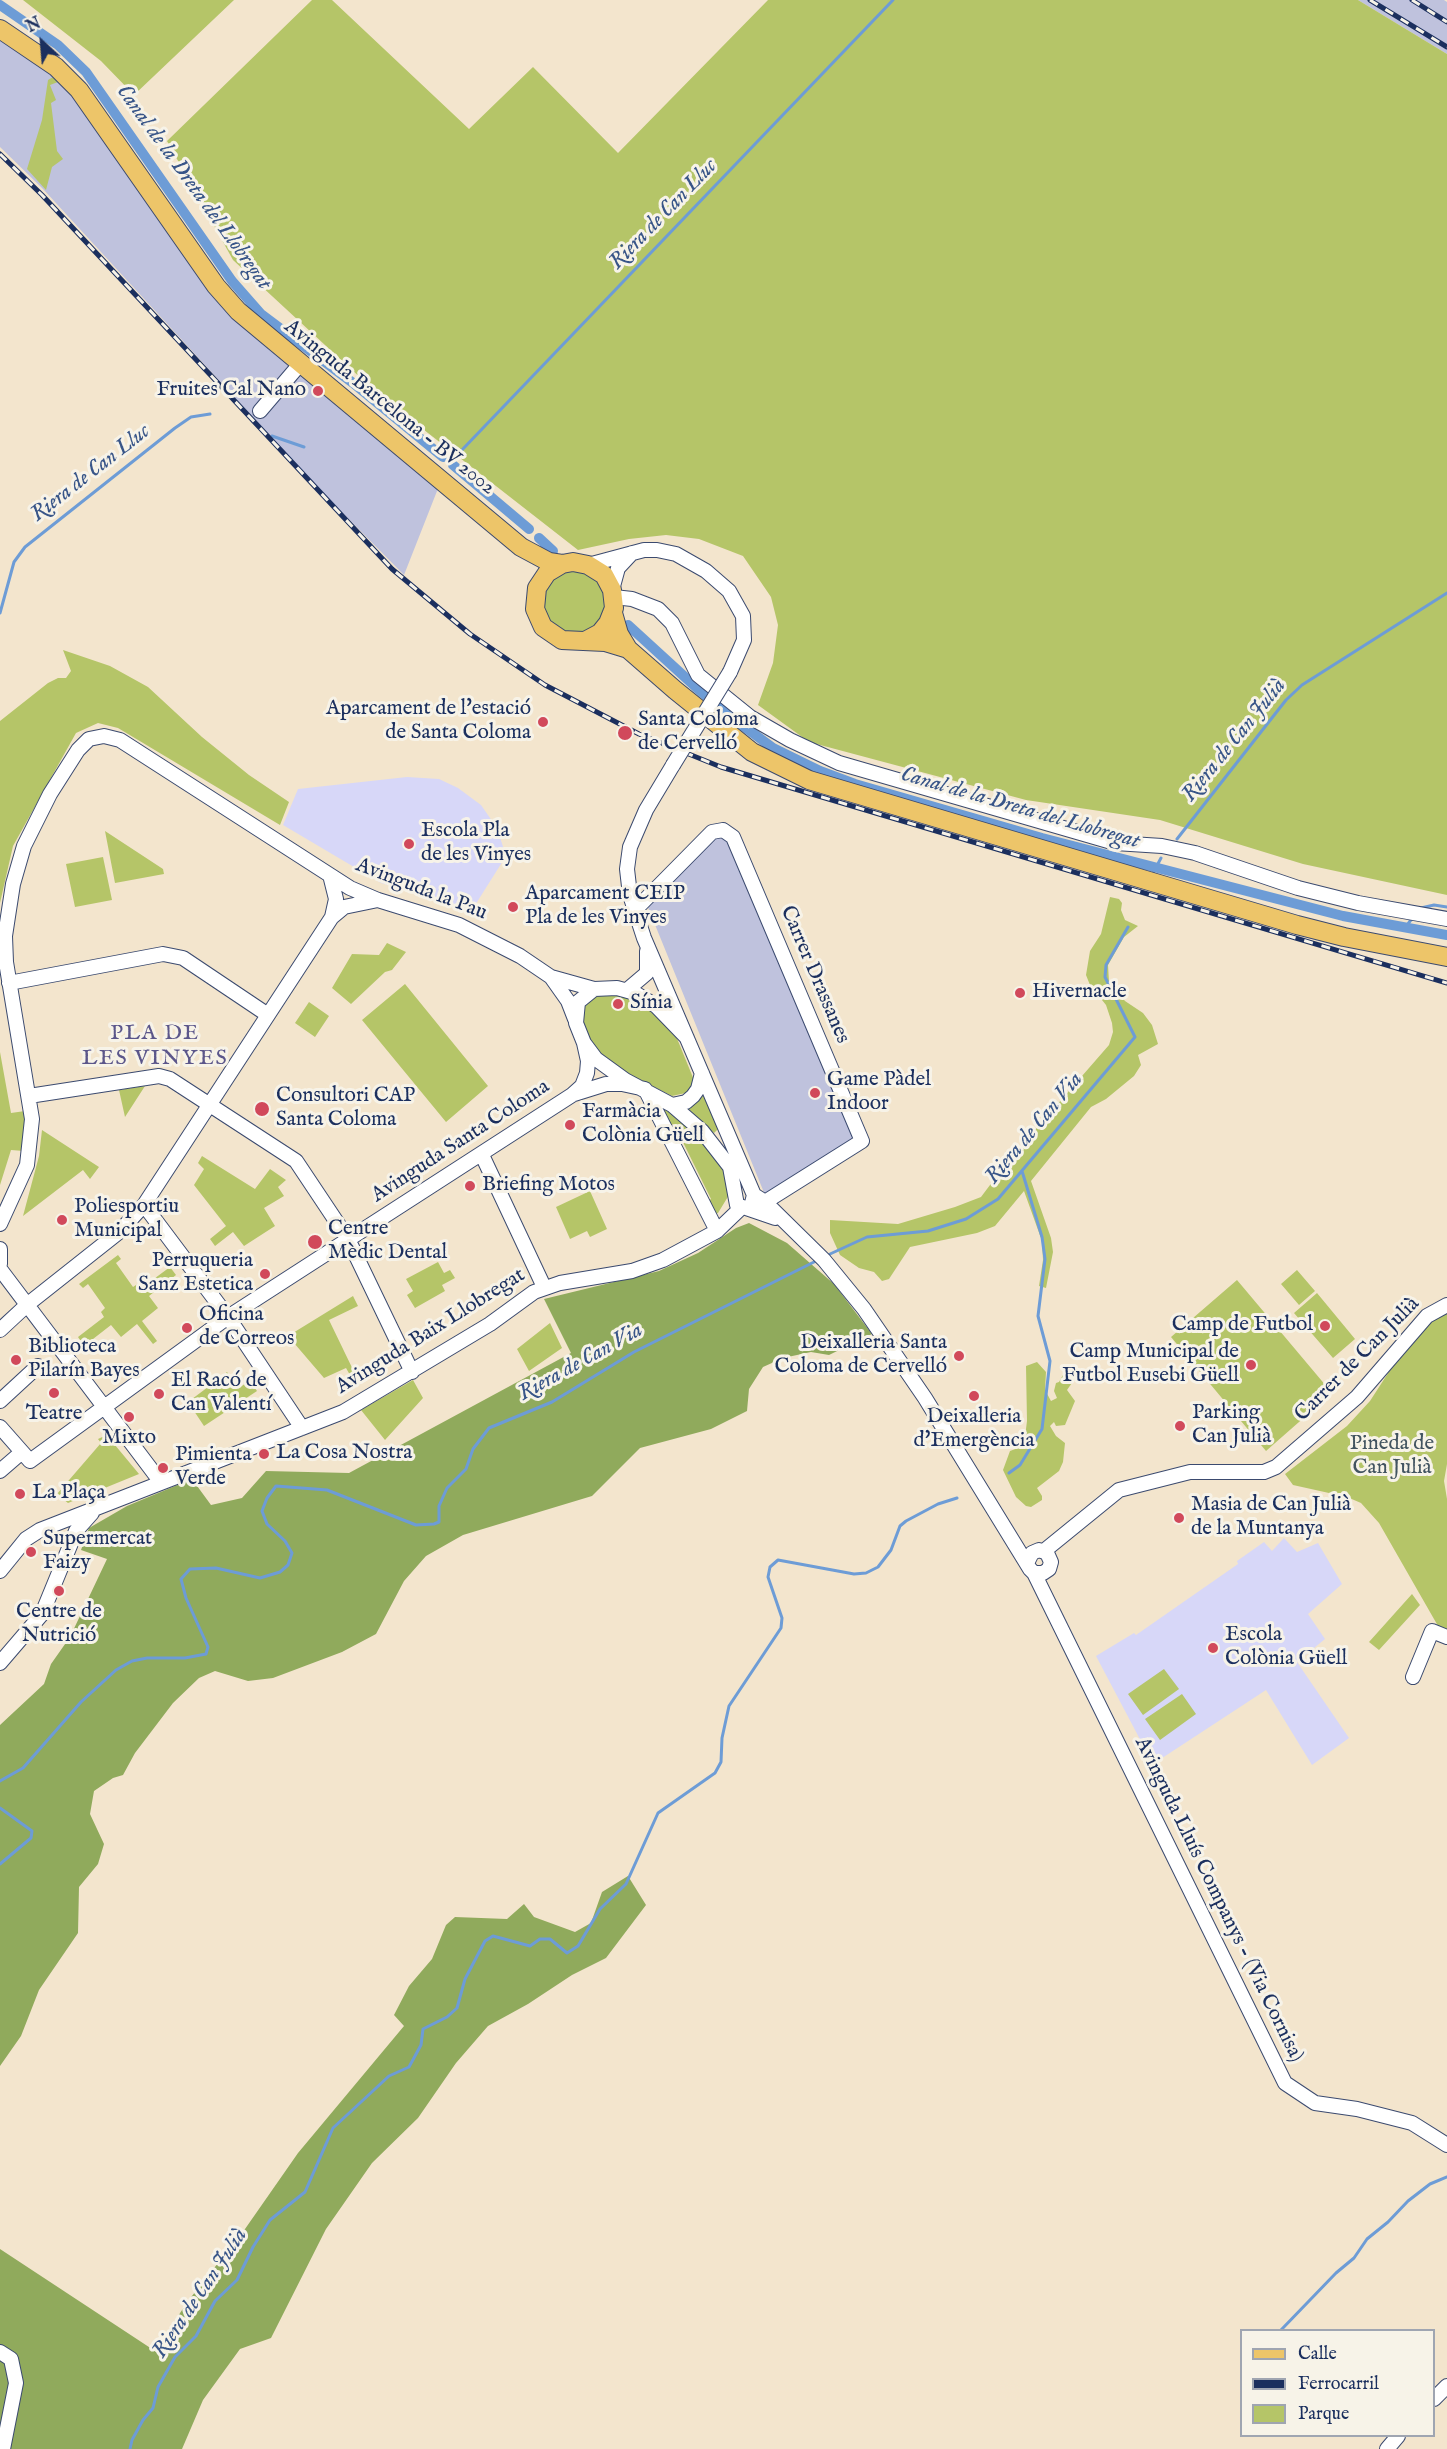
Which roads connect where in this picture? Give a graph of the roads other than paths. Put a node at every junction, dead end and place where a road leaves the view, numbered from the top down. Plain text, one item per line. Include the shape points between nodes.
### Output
1 (0, 28) edge
2 (301, 363) junction
3 (260, 411) dead end
4 (521, 547) junction
5 (632, 553) junction
6 (562, 564) junction
7 (588, 565) junction
8 (537, 588) junction
9 (613, 600) junction
10 (585, 640) junction
11 (628, 649) junction
12 (330, 876) junction
13 (378, 900) junction
14 (634, 911) junction
15 (332, 917) junction
16 (1447, 919) edge
17 (645, 940) junction
18 (1447, 957) edge
19 (550, 977) junction
20 (9, 983) junction
21 (594, 989) junction
22 (627, 990) junction
23 (268, 1015) junction
24 (576, 1023) junction
25 (687, 1038) junction
26 (584, 1043) junction
27 (702, 1072) junction
28 (645, 1089) junction
29 (572, 1095) junction
30 (29, 1096) junction
31 (672, 1105) junction
32 (209, 1106) junction
33 (482, 1155) junction
34 (735, 1193) junction
35 (756, 1196) junction
36 (144, 1205) junction
37 (744, 1208) junction
38 (783, 1221) junction
39 (0, 1224) edge
40 (717, 1231) junction
41 (348, 1239) junction
42 (0, 1249) edge
43 (0, 1264) edge
44 (0, 1269) edge
45 (544, 1287) junction
46 (28, 1304) junction
47 (1447, 1305) edge
48 (228, 1317) junction
49 (0, 1329) edge
50 (38, 1365) dead end
51 (412, 1372) junction
52 (0, 1401) edge
53 (104, 1406) junction
54 (0, 1427) edge
55 (302, 1428) junction
56 (22, 1452) junction
57 (0, 1471) edge
58 (160, 1481) junction
59 (104, 1505) junction
60 (66, 1520) junction
61 (76, 1531) junction
62 (1008, 1534) junction
63 (1041, 1551) junction
64 (1031, 1568) junction
65 (1049, 1569) junction
66 (0, 1571) edge
67 (1052, 1608) junction
68 (1447, 1637) edge
69 (0, 1663) edge
70 (1413, 1677) dead end
71 (1447, 2145) edge
72 (0, 2352) edge
73 (1447, 2386) edge
74 (1435, 2398) edge
75 (1397, 2437) edge
76 (3, 2449) edge
77 (1387, 2449) edge

1 - 2 main road, Avinguda Barcelona - BV 2002 via 71,81 216,286 246,319
2 - 3 street
2 - 4 main road, Avinguda Barcelona - BV 2002
4 - 6 main road, Avinguda Barcelona - BV 2002 via 549,562
4 - 8 main road
5 - 7 street
5 - 9 street via 618,568
5 - 14 street, bridge via 657,550 676,554 706,571 729,591 741,609 745,631 730,672 646,810 630,847 627,869
6 - 7 main road
6 - 8 main road via 547,573
7 - 9 main road via 604,575
8 - 10 main road via 535,609 543,627 562,640
9 - 10 main road via 604,629
9 - 11 main road via 619,634
9 - 16 street via 632,599 658,609 672,623 698,675 750,717 839,763 1115,843 1195,853 1298,888
10 - 11 main road
11 - 18 main road via 752,752 809,780 1281,920
12 - 13 street, Avinguda la Pau
12 - 15 street via 336,899
12 - 20 street, Avinguda la Pau via 120,740 96,737 83,743 69,763 19,861 5,936
13 - 15 street via 344,907
13 - 19 street, Avinguda la Pau via 459,925 520,956
14 - 17 street
14 - 35 street, Carrer Drassanes via 712,832 723,830 733,837 862,1141
15 - 23 street
17 - 22 street via 647,973
17 - 25 street
19 - 21 street, Avinguda la Pau
19 - 24 street
20 - 23 street via 163,954 183,958
20 - 30 street
21 - 22 street, Avinguda la Pau
21 - 24 street via 578,1002
22 - 25 street via 656,1006
23 - 32 street
24 - 26 street
25 - 27 street
26 - 28 street via 607,1068
26 - 29 street, Avinguda Santa Coloma via 587,1073 582,1086
27 - 31 street via 693,1096
27 - 35 street
28 - 29 street, Avinguda Santa Coloma via 606,1084
28 - 31 street
28 - 40 street
29 - 33 street, Avinguda Santa Coloma
30 - 32 street via 157,1075 170,1079
30 - 39 street via 32,1119 27,1165
31 - 34 street via 722,1154 733,1176
32 - 36 street
32 - 41 street via 296,1161
33 - 41 street, Avinguda Santa Coloma
33 - 45 street
34 - 35 street via 743,1188
34 - 37 street via 735,1202
35 - 37 street
35 - 38 street, Avinguda Lluís Companys - (Via Cornisa)
36 - 46 street via 119,1232
36 - 48 street
37 - 38 street, Avinguda Lluís Companys - (Via Cornisa)
37 - 40 street, Avinguda Baix Llobregat
38 - 62 street, Avinguda Lluís Companys - (Via Cornisa) via 831,1268 864,1309 925,1398
40 - 45 street, Avinguda Baix Llobregat via 663,1260 632,1271
41 - 48 street, Avinguda Santa Coloma
41 - 51 street
42 - 43 street
44 - 46 street
45 - 51 street, Avinguda Baix Llobregat
46 - 49 street
46 - 53 street
47 - 63 street, Carrer de Can Julià via 1427,1316 1357,1397 1276,1467 1264,1472 1190,1472 1119,1490
48 - 53 street, Avinguda Santa Coloma
48 - 55 street
50 - 52 street
51 - 55 street, Avinguda Baix Llobregat via 343,1412
53 - 56 street, Avinguda Santa Coloma via 30,1461
53 - 58 street
54 - 56 street
55 - 58 street, Avinguda Baix Llobregat
56 - 57 street
58 - 59 street, Avinguda Baix Llobregat
59 - 60 street, Avinguda Baix Llobregat
59 - 61 street
60 - 61 street via 74,1524
60 - 66 street, Avinguda Baix Llobregat via 30,1535
61 - 69 street via 42,1614
62 - 63 street
62 - 64 street, Avinguda Lluís Companys - (Via Cornisa)
63 - 64 street via 1032,1553
63 - 65 street via 1051,1559
64 - 65 street via 1043,1573
64 - 67 street, Avinguda Lluís Companys - (Via Cornisa)
65 - 67 street, Avinguda Lluís Companys - (Via Cornisa)
67 - 71 street, Avinguda Lluís Companys - (Via Cornisa) via 1285,2083 1315,2103 1412,2123
68 - 70 street via 1432,1631
72 - 76 street via 11,2359 16,2383
73 - 74 street
75 - 77 street

